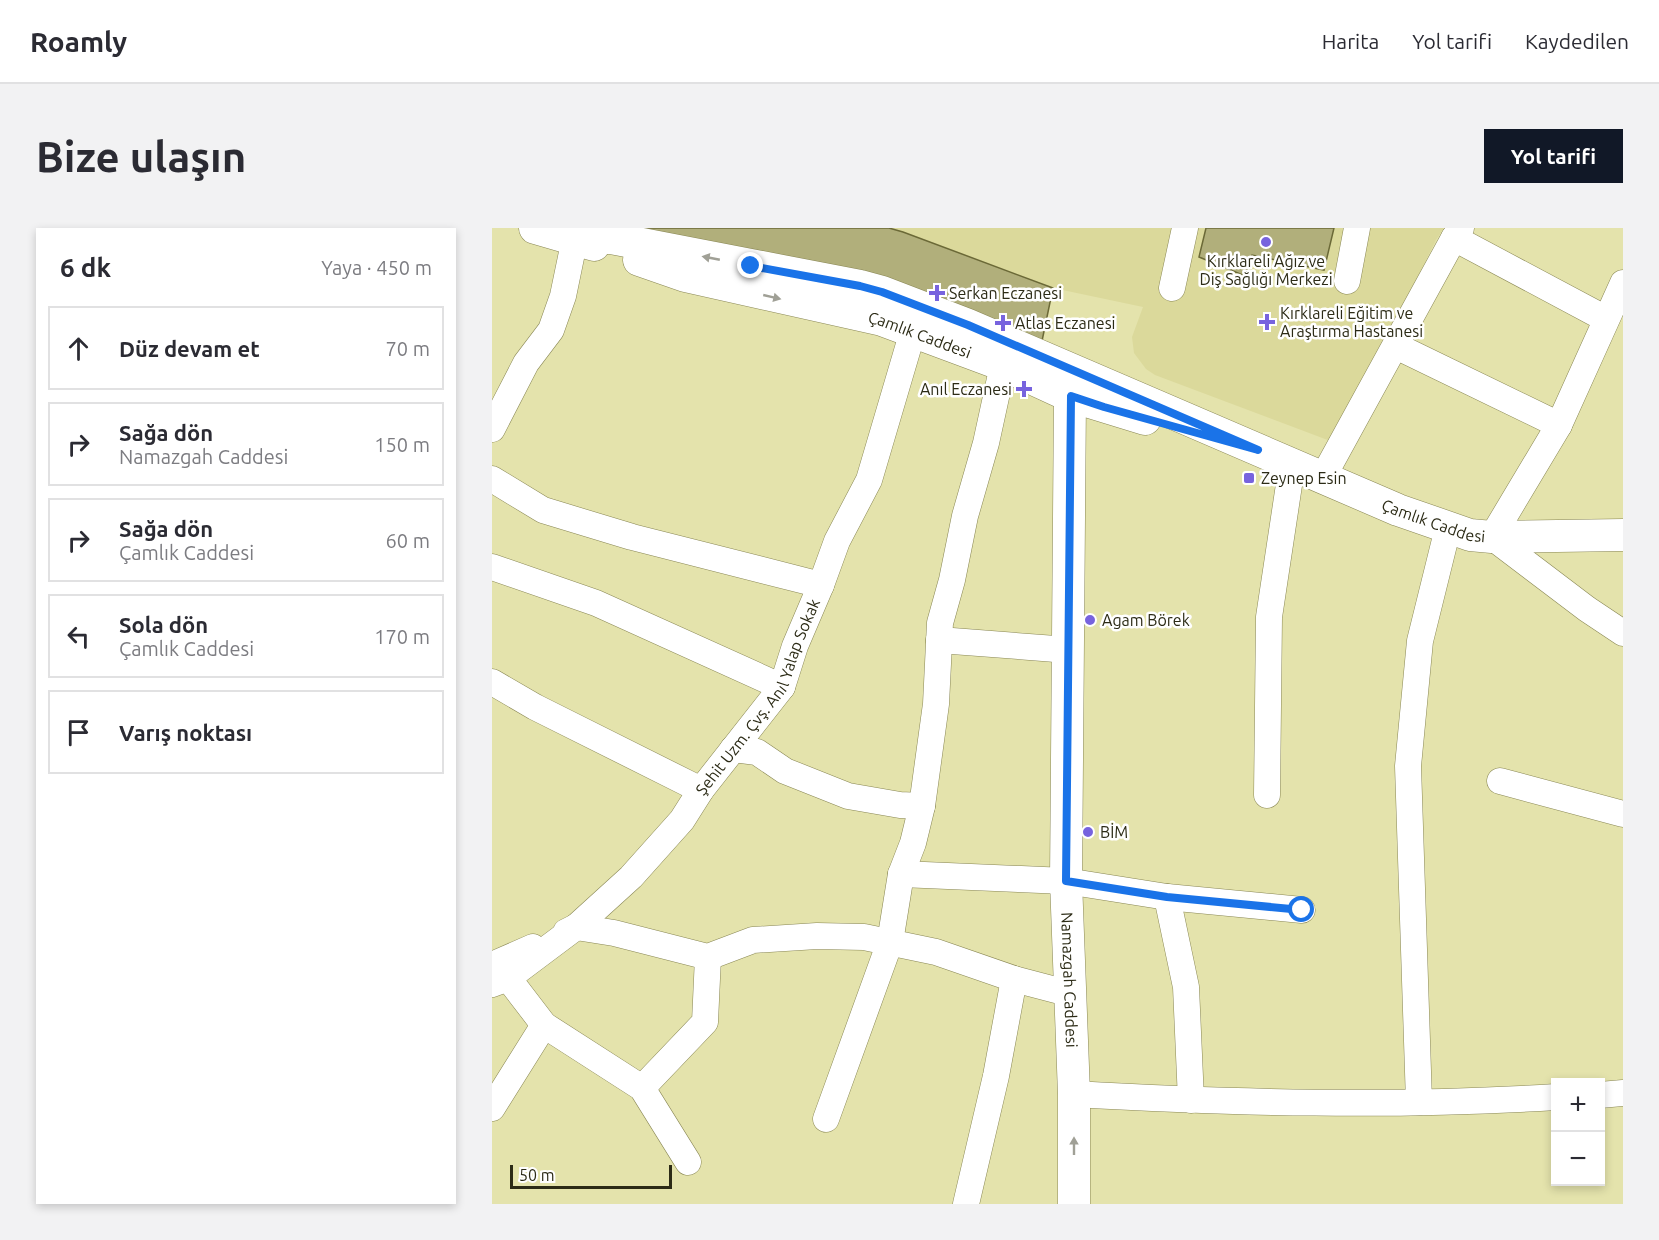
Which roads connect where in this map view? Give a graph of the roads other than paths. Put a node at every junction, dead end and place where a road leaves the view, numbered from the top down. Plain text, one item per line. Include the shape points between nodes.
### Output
1 (535, 228) edge
2 (1185, 228) edge
3 (1357, 228) edge
4 (1457, 233) edge
5 (575, 238) junction
6 (1347, 281) dead end
7 (1623, 283) edge
8 (1172, 288) dead end
9 (1606, 318) junction
10 (913, 331) junction
11 (1396, 346) junction
12 (1003, 365) junction
13 (1071, 396) junction
14 (1559, 425) junction
15 (492, 429) edge
16 (1258, 450) junction
17 (1292, 465) junction
18 (1323, 477) junction
19 (492, 479) edge
20 (1448, 528) junction
21 (1623, 535) edge
22 (1492, 537) junction
23 (492, 567) edge
24 (821, 585) junction
25 (1623, 633) edge
26 (939, 640) junction
27 (1070, 650) junction
28 (492, 682) edge
29 (782, 687) junction
30 (733, 748) junction
31 (1500, 781) dead end
32 (701, 790) junction
33 (1267, 795) dead end
34 (922, 806) junction
35 (1623, 814) edge
36 (901, 874) junction
37 (1066, 881) junction
38 (1167, 897) junction
39 (1302, 910) dead end
40 (576, 927) junction
41 (890, 942) junction
42 (708, 957) junction
43 (498, 976) edge
44 (1014, 979) junction
45 (1071, 994) junction
46 (544, 1024) junction
47 (642, 1088) junction
48 (1623, 1093) edge
49 (1074, 1094) junction
50 (1605, 1095) edge
51 (1551, 1098) edge
52 (1191, 1100) junction
53 (1419, 1102) junction
54 (492, 1108) edge
55 (826, 1119) dead end
56 (688, 1162) dead end
57 (966, 1204) edge
58 (1074, 1204) edge

1 - 5 street, Çamlık Caddesi
2 - 8 street
3 - 6 street
4 - 9 street
4 - 11 street
5 -> 10 street, Çamlık Caddesi via 685,276 882,320
5 - 15 street via 563,296 551,330 526,363
16 -> 5 street, Çamlık Caddesi via 882,292 611,237
7 - 9 street
9 - 14 street
10 - 12 street, Çamlık Caddesi
10 - 24 street, Şehit Uzm. Çvş. Anıl Yalap Sokak via 869,480 837,541
11 - 14 street
11 - 18 street
12 - 13 street, Çamlık Caddesi
12 - 26 street
13 - 16 street, Çamlık Caddesi
13 - 27 street, Namazgah Caddesi
14 - 22 street
16 - 17 street, Çamlık Caddesi
17 - 18 street, Çamlık Caddesi
17 - 33 street via 1269,617
18 - 20 street, Çamlık Caddesi
19 - 24 street via 543,510
20 - 22 street, Çamlık Caddesi
20 - 53 street via 1420,641 1408,766
21 - 22 street, Çamlık Caddesi
22 - 25 street
23 - 29 street via 596,603
24 - 29 street, Şehit Uzm. Çvş. Anıl Yalap Sokak
26 - 27 street
26 - 34 street via 936,705
27 - 37 street, Namazgah Caddesi
28 - 32 street
29 - 30 street, Şehit Uzm. Çvş. Anıl Yalap Sokak
30 - 32 street, Şehit Uzm. Çvş. Anıl Yalap Sokak
30 - 34 street via 757,752 785,771 848,795
31 - 35 street
32 - 40 street, Şehit Uzm. Çvş. Anıl Yalap Sokak via 682,820 631,877
34 - 36 street
36 - 37 street
36 - 41 street
37 - 38 street
37 - 45 street, Namazgah Caddesi
38 - 39 street
38 - 52 street via 1186,987
40 - 42 street
40 - 43 street, Şehit Uzm. Çvş. Anıl Yalap Sokak
41 - 42 street via 817,936 753,940
41 - 44 street via 936,952
41 - 55 street
42 - 47 street via 705,1022
43 - 46 street
44 - 45 street
44 - 57 street
45 - 49 street, Namazgah Caddesi
46 - 47 street
46 - 54 street
47 - 56 street
48 - 50 street
49 - 52 street
58 -> 49 street, Namazgah Caddesi
51 - 53 street
52 - 53 street

